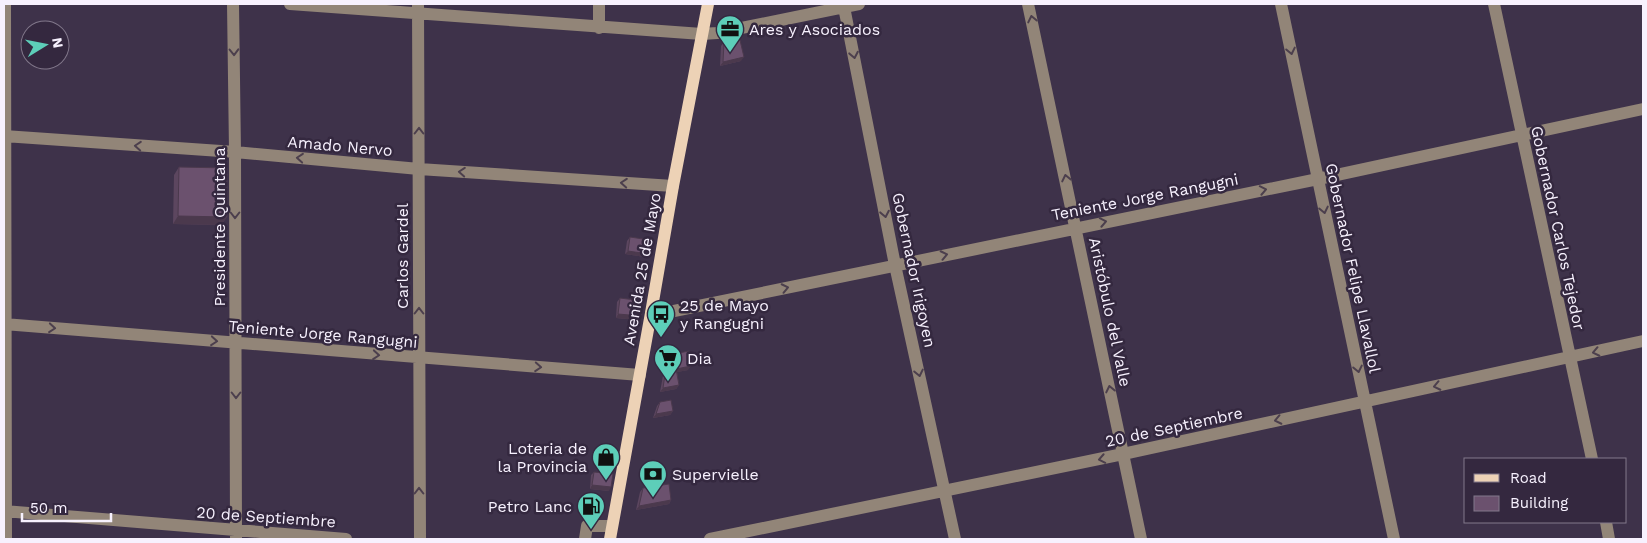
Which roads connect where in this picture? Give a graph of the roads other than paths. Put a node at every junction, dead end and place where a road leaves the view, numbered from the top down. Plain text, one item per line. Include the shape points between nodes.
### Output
1 (5, 4) edge
2 (233, 4) edge
3 (290, 4) edge
4 (599, 4) edge
5 (708, 4) edge
6 (859, 4) edge
7 (1028, 4) edge
8 (1281, 4) edge
9 (1494, 4) edge
10 (844, 7) junction
11 (418, 8) edge
12 (599, 28) junction
13 (702, 34) junction
14 (1643, 109) edge
15 (1521, 134) junction
16 (4, 136) edge
17 (235, 152) junction
18 (419, 169) junction
19 (1318, 179) junction
20 (673, 186) junction
21 (1076, 228) junction
22 (895, 265) junction
23 (652, 313) junction
24 (5, 324) edge
25 (1643, 341) edge
26 (236, 342) junction
27 (1570, 357) junction
28 (419, 358) junction
29 (640, 375) junction
30 (1364, 401) junction
31 (1123, 454) junction
32 (1592, 458) edge
33 (945, 490) junction
34 (5, 511) edge
35 (1606, 523) edge
36 (612, 526) junction
37 (772, 533) edge
38 (236, 535) edge
39 (6, 539) edge
40 (346, 539) edge
41 (420, 539) edge
42 (585, 539) edge
43 (610, 539) edge
44 (710, 539) edge
45 (955, 539) edge
46 (1141, 539) edge
47 (1394, 539) edge
48 (1609, 539) edge

1 - 16 street
2 -> 17 street, Presidente Quintana
3 - 11 street
4 - 12 street
5 - 13 main road, Avenida 25 de Mayo
6 - 10 street
21 -> 7 street, Aristóbulo del Valle
8 -> 19 street, Gobernador Felipe Llavallol
9 - 15 street, Gobernador Carlos Tejedor
10 - 13 street
10 -> 22 street, Gobernador Irigoyen
11 - 12 street
18 -> 11 street, Carlos Gardel
12 - 13 street
13 - 20 main road, Avenida 25 de Mayo
14 - 15 street, Teniente Jorge Rangugni
15 - 19 street, Teniente Jorge Rangugni
15 - 27 street, Gobernador Carlos Tejedor
17 -> 16 street, Amado Nervo
16 - 24 street
18 -> 17 street, Amado Nervo
17 -> 26 street, Presidente Quintana
20 -> 18 street, Amado Nervo
28 -> 18 street, Carlos Gardel
21 -> 19 street, Teniente Jorge Rangugni
19 -> 30 street, Gobernador Felipe Llavallol
20 - 23 main road, Avenida 25 de Mayo
22 -> 21 street, Teniente Jorge Rangugni
31 -> 21 street, Aristóbulo del Valle
23 -> 22 street, Teniente Jorge Rangugni
22 -> 33 street, Gobernador Irigoyen
23 - 29 main road, Avenida 25 de Mayo
24 -> 26 street, Teniente Jorge Rangugni
24 - 34 street
25 -> 27 street, 20 de Septiembre
26 -> 28 street, Teniente Jorge Rangugni
26 -> 38 street, Presidente Quintana
27 -> 30 street, 20 de Septiembre
27 - 32 street, Gobernador Carlos Tejedor
28 -> 29 street, Teniente Jorge Rangugni
41 -> 28 street, Carlos Gardel
29 - 36 main road, Avenida 25 de Mayo
30 -> 31 street, 20 de Septiembre
30 - 47 street, Gobernador Felipe Llavallol
31 -> 33 street, 20 de Septiembre
31 - 46 street, Aristóbulo del Valle
33 - 37 street, 20 de Septiembre
33 - 45 street, Gobernador Irigoyen
34 - 38 street, 20 de Septiembre
34 - 39 street
35 - 48 street
36 - 42 street via 587,526
36 - 43 main road, Avenida 25 de Mayo
37 - 44 street, 20 de Septiembre
38 - 40 street, 20 de Septiembre

